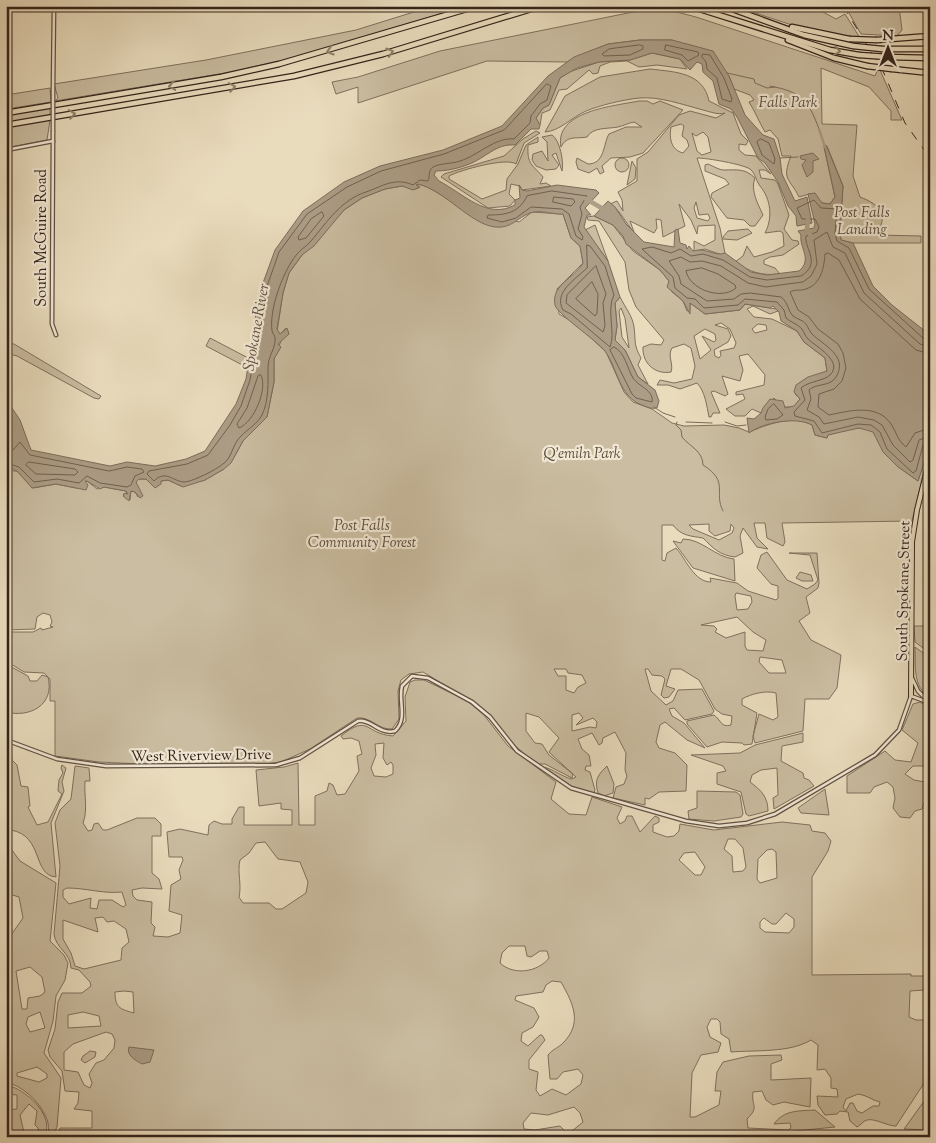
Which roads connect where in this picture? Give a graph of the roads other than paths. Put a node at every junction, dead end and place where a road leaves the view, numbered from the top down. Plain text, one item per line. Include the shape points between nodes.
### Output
1 (54, 6) edge
2 (477, 6) edge
3 (541, 6) edge
4 (690, 6) edge
5 (724, 6) edge
6 (752, 26) junction
7 (930, 36) edge
8 (930, 50) edge
9 (930, 58) edge
10 (930, 73) edge
11 (6, 113) edge
12 (6, 125) edge
13 (52, 141) junction
14 (6, 150) edge
15 (56, 335) dead end
16 (930, 458) edge
17 (912, 678) junction
18 (911, 696) junction
19 (930, 703) edge
20 (6, 740) edge

1 - 13 street, South McGuire Road, bridge
2 -> 11 highway via 280,64
12 -> 3 highway via 294,76 383,54
4 - 6 highway
5 - 7 highway, bridge via 808,32 849,39
5 - 8 highway, bridge via 804,34 854,46
6 -> 9 highway, bridge via 830,50 859,55
6 - 10 highway, bridge via 834,58 867,66
13 - 14 street
13 - 15 street, South McGuire Road via 52,324
16 - 17 main road, South Spokane Street via 912,542
17 - 18 main road, South Spokane Street
17 - 19 street via 918,691
18 - 19 street
18 - 20 street, West Riverview Drive via 899,730 875,755 775,814 732,825 686,821 571,788 517,751 490,717 472,702 422,675 412,676 402,686 402,717 395,730 382,731 365,721 358,721 300,758 276,766 106,766 57,759

